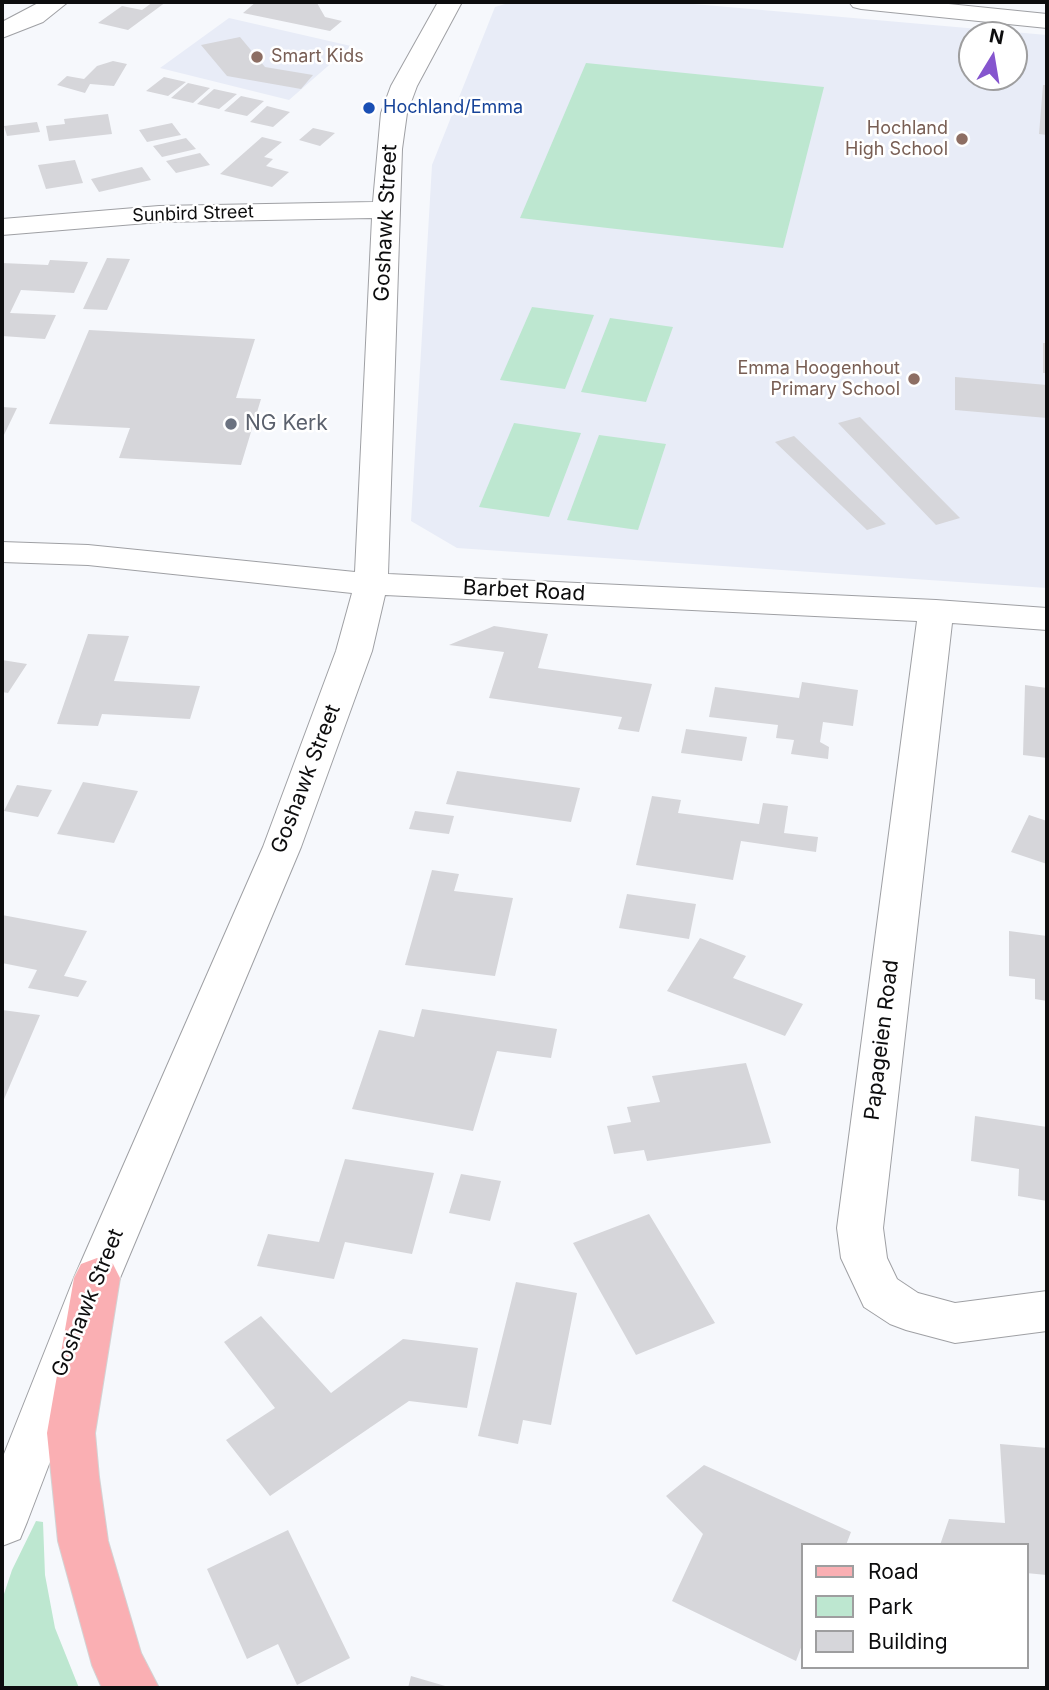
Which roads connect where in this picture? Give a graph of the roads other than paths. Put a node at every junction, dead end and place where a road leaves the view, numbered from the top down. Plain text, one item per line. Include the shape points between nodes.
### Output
1 (56, 2) edge
2 (450, 2) edge
3 (861, 2) edge
4 (1047, 21) edge
5 (2, 31) edge
6 (386, 210) junction
7 (2, 227) edge
8 (2, 552) edge
9 (371, 583) junction
10 (936, 611) junction
11 (1047, 619) edge
12 (97, 1278) junction
13 (1047, 1311) edge
14 (2, 1522) edge
15 (133, 1688) edge

1 - 5 street
2 - 6 street, Goshawk Street via 394,113
3 - 4 street
6 - 7 street, Sunbird Street via 159,214
6 - 9 street, Goshawk Street
8 - 9 street, Barbet Road via 88,555
9 - 10 street, Barbet Road
9 - 12 street, Goshawk Street via 354,651 282,847
10 - 11 street, Barbet Road
10 - 13 street, Papageien Road via 864,1190 860,1228 864,1258 880,1293 906,1310 955,1323
12 - 14 street, Goshawk Street
12 - 15 main road via 71,1433 74,1477 83,1541 118,1665

